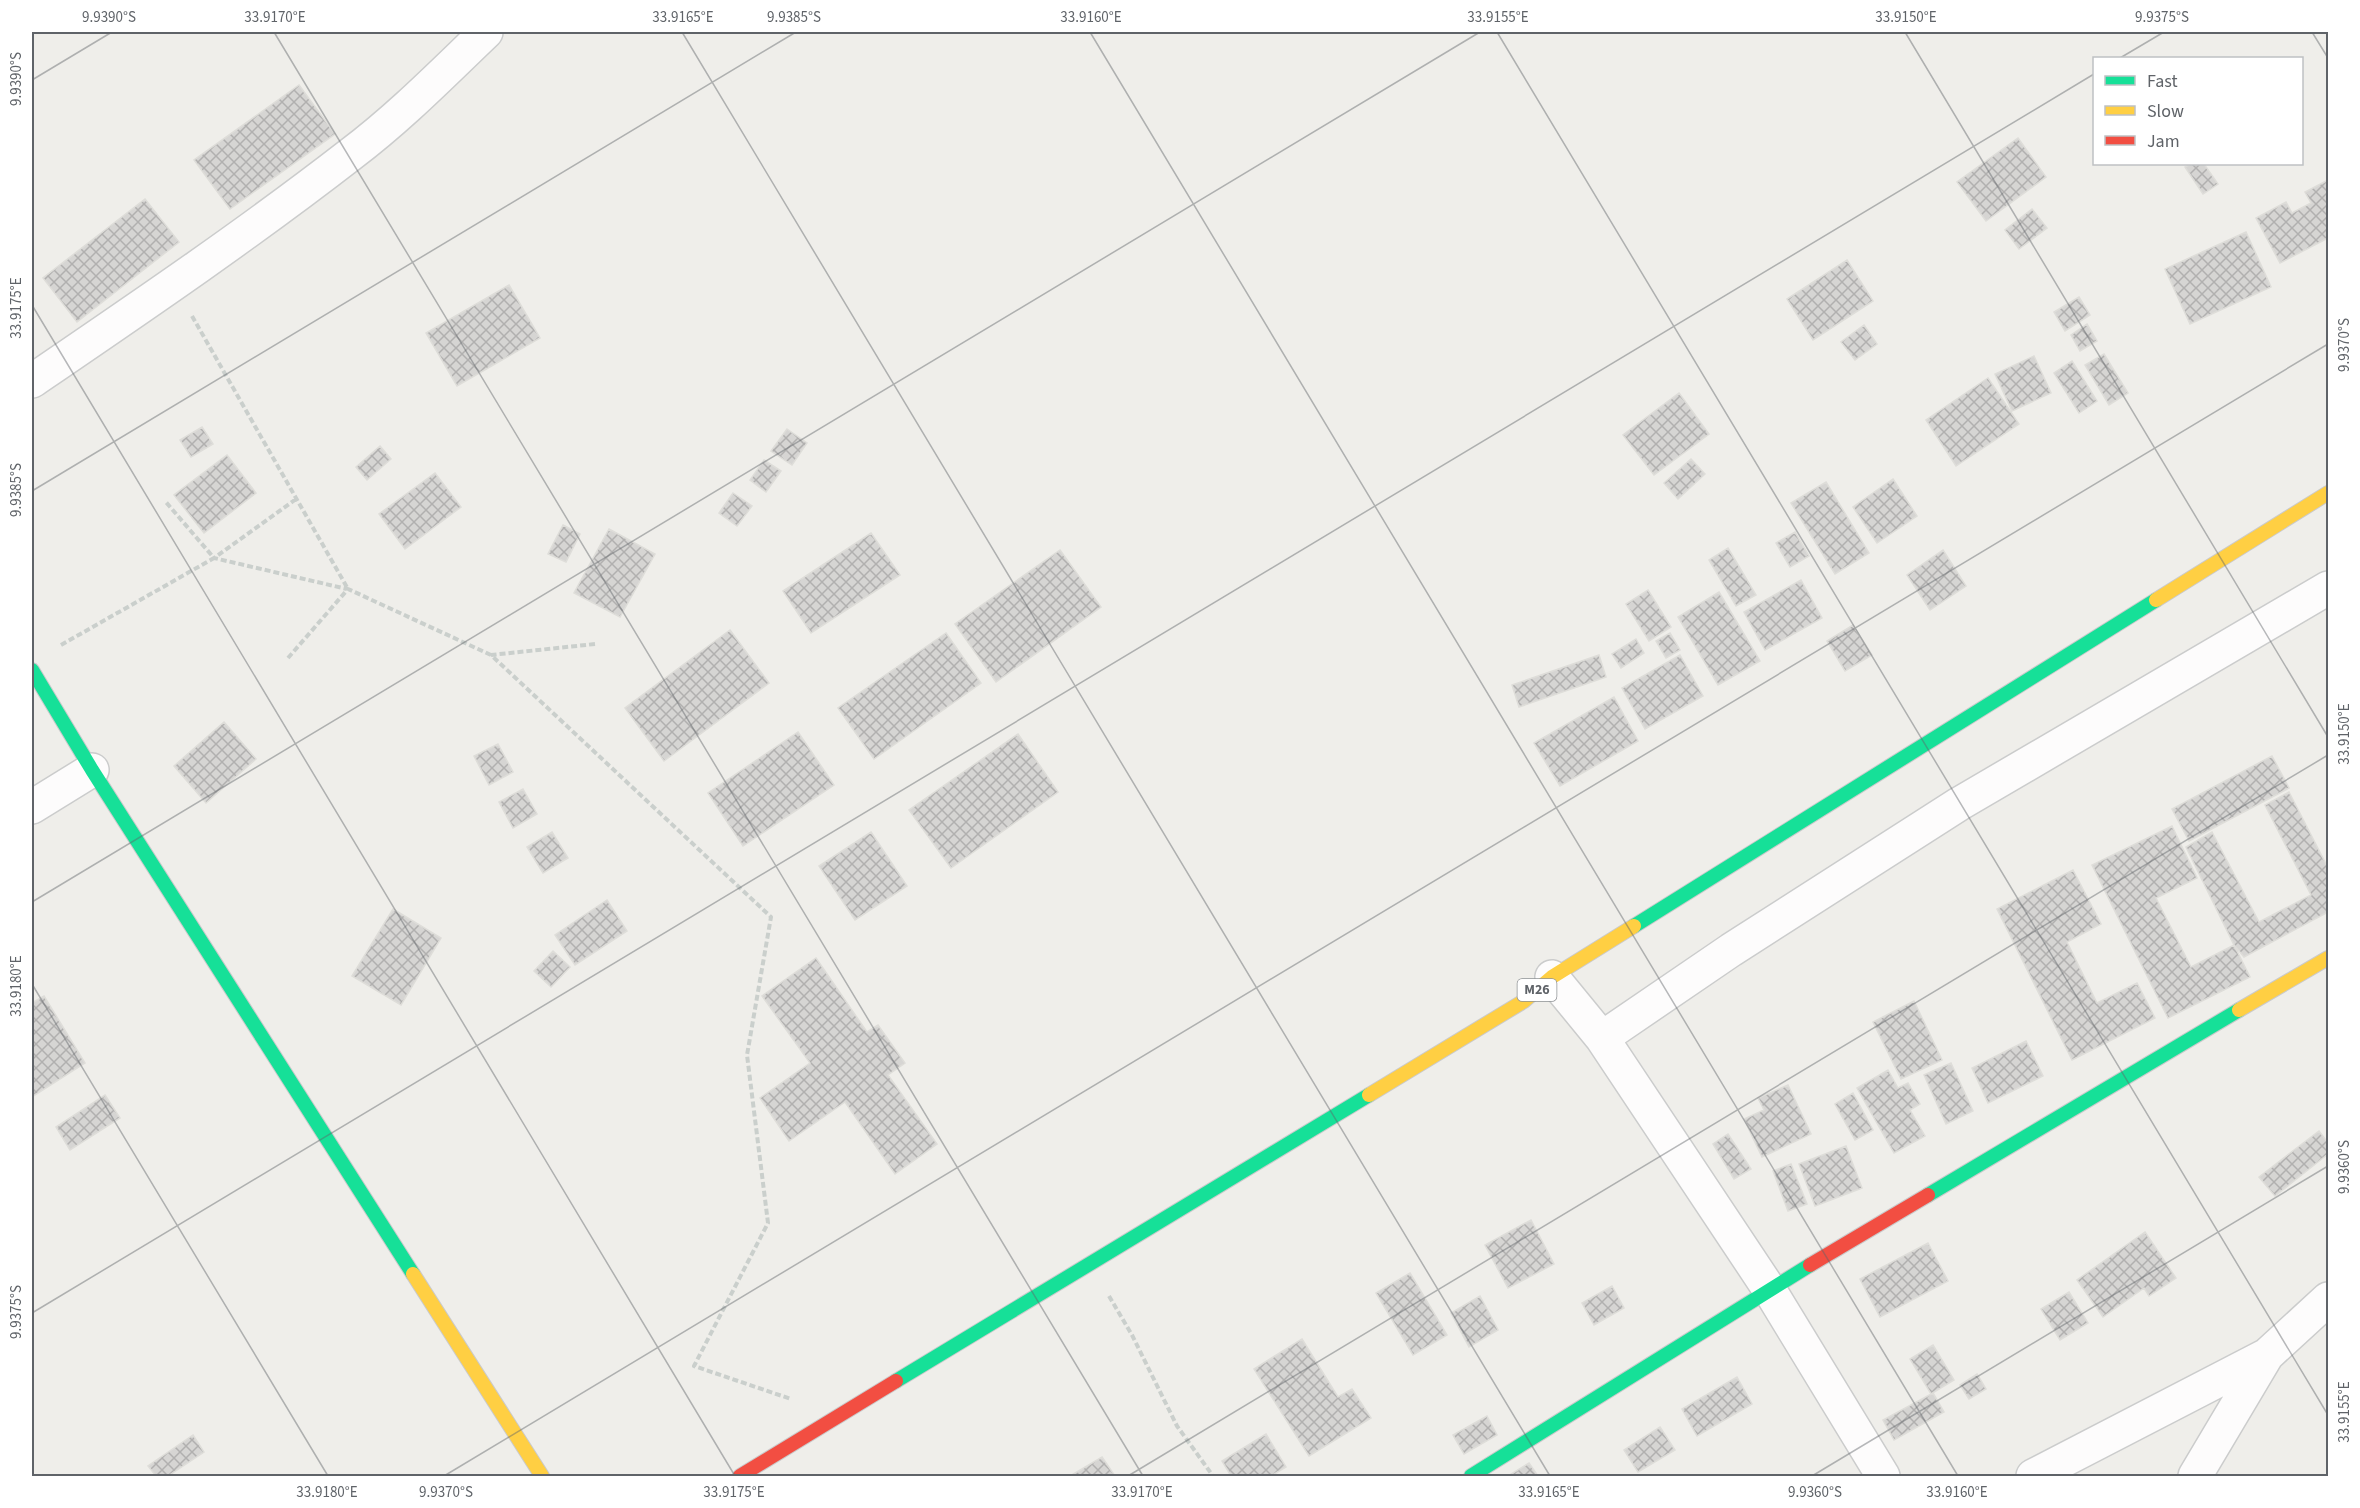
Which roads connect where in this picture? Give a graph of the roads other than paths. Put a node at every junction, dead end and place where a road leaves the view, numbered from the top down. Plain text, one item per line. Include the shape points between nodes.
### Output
1 (486, 32) edge
2 (32, 381) edge
3 (2328, 493) edge
4 (2328, 588) edge
5 (32, 670) edge
6 (92, 771) junction
7 (32, 807) edge
8 (2328, 958) edge
9 (1552, 977) junction
10 (1602, 1038) junction
11 (1768, 1289) junction
12 (2328, 1299) edge
13 (2267, 1354) junction
14 (542, 1476) edge
15 (740, 1476) edge
16 (1471, 1476) edge
17 (1882, 1476) edge
18 (2033, 1476) edge
19 (2195, 1476) edge

1 - 2 street via 434,84 352,154
3 - 9 street, M26
4 - 10 street via 1959,804
5 - 6 street
6 - 7 street
6 - 14 street
8 - 11 street
9 - 10 street
9 - 15 street, M26 via 1524,1001
10 - 11 street
11 - 16 street
11 - 17 street
12 - 13 street
13 - 18 street
13 - 19 street

